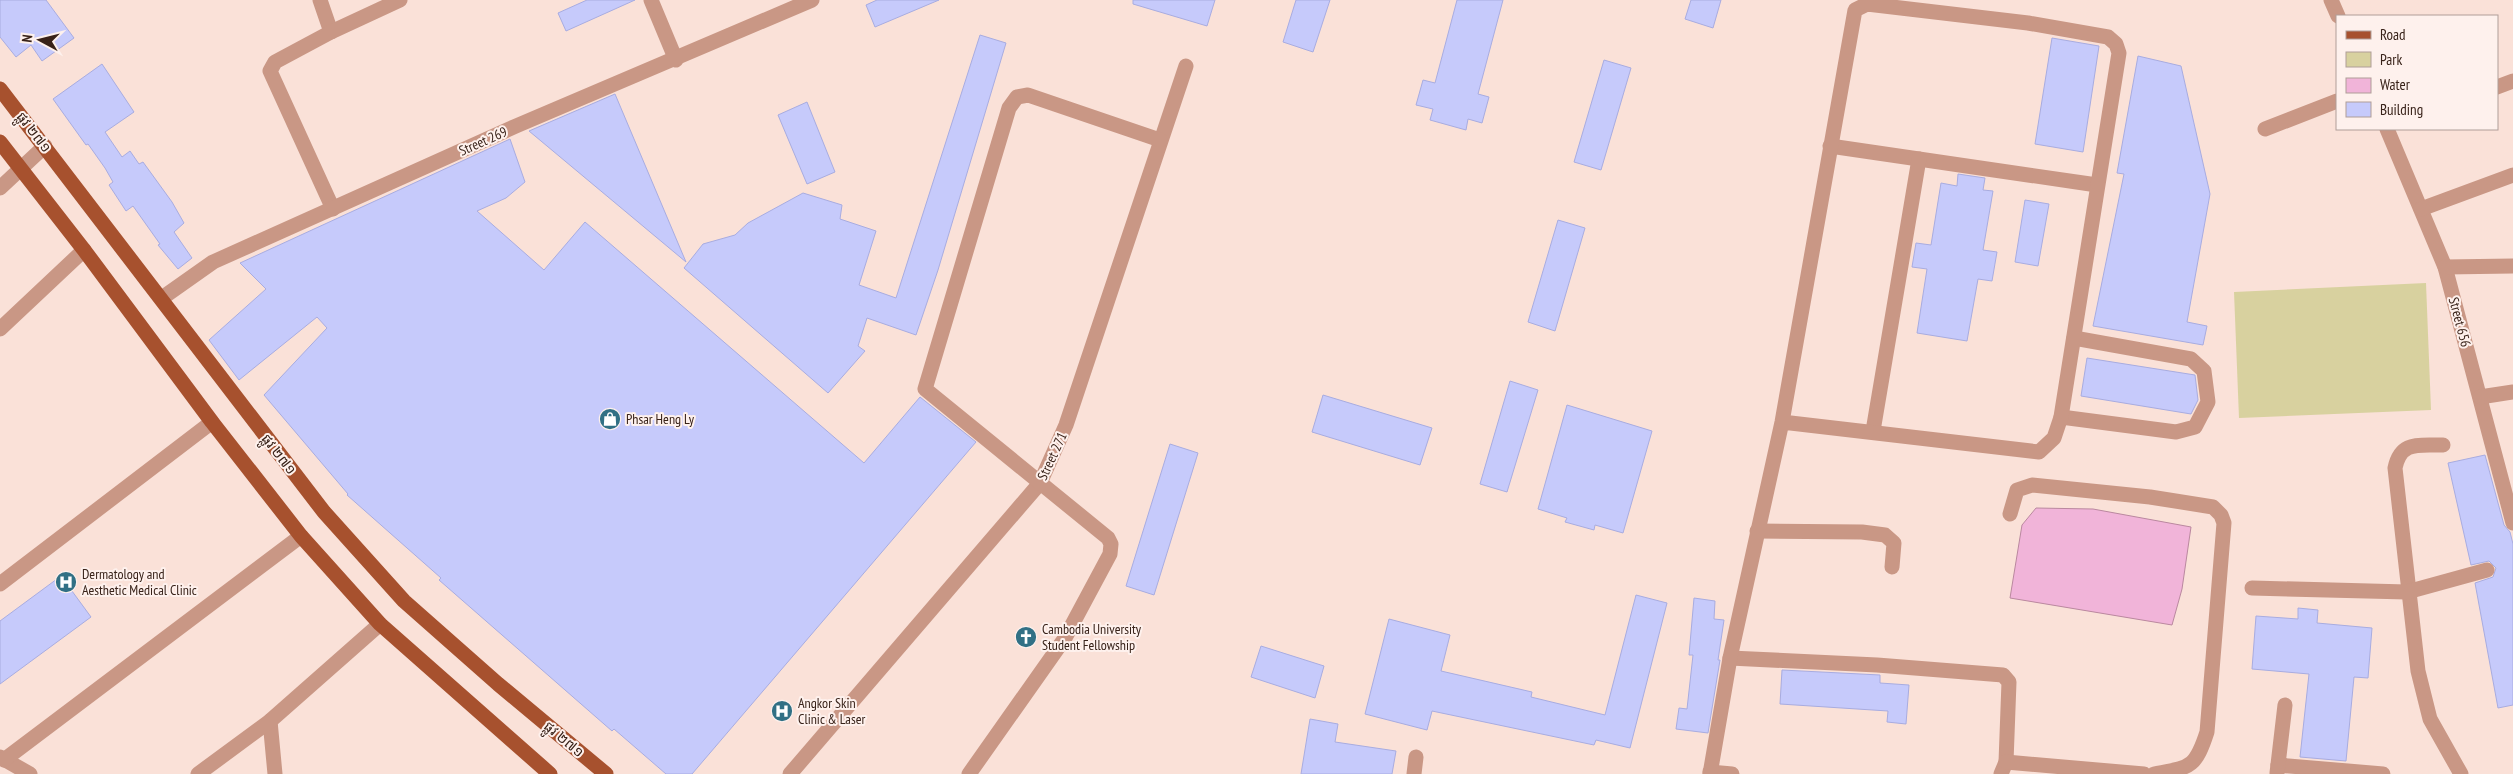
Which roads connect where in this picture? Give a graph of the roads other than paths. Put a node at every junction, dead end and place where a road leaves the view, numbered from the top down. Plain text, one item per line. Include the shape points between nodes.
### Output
1 (320, 0) edge
2 (400, 0) edge
3 (651, 0) edge
4 (812, 0) edge
5 (2331, 0) edge
6 (2338, 15) edge
7 (331, 32) junction
8 (676, 60) junction
9 (1186, 66) dead end
10 (2513, 81) edge
11 (2498, 87) edge
12 (0, 89) edge
13 (2336, 101) edge
14 (2265, 129) dead end
15 (2387, 130) edge
16 (1160, 140) junction
17 (0, 142) edge
18 (45, 146) junction
19 (1830, 146) junction
20 (1919, 158) junction
21 (20, 168) junction
22 (2513, 175) edge
23 (2097, 185) junction
24 (0, 188) edge
25 (333, 208) junction
26 (2421, 209) junction
27 (84, 250) junction
28 (2513, 266) edge
29 (2445, 267) junction
30 (162, 298) junction
31 (0, 330) edge
32 (2074, 338) junction
33 (2513, 392) edge
34 (2480, 397) junction
35 (2061, 417) junction
36 (212, 422) junction
37 (1782, 422) junction
38 (1873, 431) junction
39 (2444, 445) dead end
40 (2506, 466) edge
41 (1040, 483) junction
42 (2010, 514) dead end
43 (2513, 523) edge
44 (1757, 530) junction
45 (301, 536) junction
46 (1892, 567) dead end
47 (2487, 570) dead end
48 (0, 584) edge
49 (2252, 588) dead end
50 (2408, 592) junction
51 (380, 624) junction
52 (1730, 658) junction
53 (2285, 705) dead end
54 (270, 721) junction
55 (1416, 757) dead end
56 (2, 758) edge
57 (2003, 768) edge
58 (2278, 769) edge
59 (1710, 773) edge
60 (30, 774) edge
61 (198, 774) edge
62 (276, 774) edge
63 (550, 774) edge
64 (606, 774) edge
65 (790, 774) edge
66 (970, 774) edge
67 (1414, 774) edge
68 (1732, 774) edge
69 (2144, 774) edge
70 (2154, 774) edge
71 (2382, 774) edge
72 (2461, 774) edge

1 - 7 street
2 - 7 street
3 - 8 street
4 - 8 street, Street 269
5 - 6 street
7 - 25 street via 275,62 270,71
8 - 25 street, Street 269 via 516,126
9 - 16 street, Street 271
10 - 11 street
12 - 18 main road, ផ្លូវ ២៧១
13 - 14 street
15 - 26 street, Street 656
16 - 41 street, Street 271 via 1066,425
16 - 41 street via 1028,95 1017,97 1009,108 925,389
17 - 21 main road
18 - 21 street
18 - 30 main road, ផ្លូវ ២៧១
19 - 20 street
19 - 23 street via 1855,10 1867,4 2091,32 2108,37 2116,44 2118,53
19 - 37 street
20 - 23 street
20 - 38 street
21 - 24 street
21 - 27 main road
22 - 26 street
23 - 32 street
25 - 30 street, Street 269 via 213,262
26 - 29 street, Street 656
27 - 31 street
27 - 36 main road
28 - 29 street
29 - 34 street, Street 656
30 - 64 main road, ផ្លូវ ២៧១ via 324,512 404,600
32 - 35 street
32 - 35 street via 2191,360 2204,371 2208,402 2195,427 2176,432
33 - 34 street
34 - 40 street, Street 656
35 - 38 street via 2054,438 2039,452
36 - 45 main road
36 - 48 street
37 - 38 street
37 - 44 street
39 - 50 street via 2418,446 2403,449 2398,454 2395,468
40 - 43 street, Street 656
41 - 65 street, Street 271
41 - 66 street via 1108,538 1110,554 1065,638
42 - 70 street via 2017,490 2032,485 2213,507 2221,515 2224,523 2207,732 2199,756 2188,767
44 - 46 street via 1884,535 1894,543
44 - 52 street
45 - 51 main road
45 - 56 street
47 - 50 street
49 - 50 street
50 - 72 street via 2418,671 2430,719
51 - 54 street
51 - 63 main road
52 - 57 street via 2003,675 2009,682
52 - 59 street
53 - 58 street
54 - 61 street
54 - 62 street
55 - 67 street
56 - 60 street
57 - 69 street
58 - 71 street
59 - 68 street

